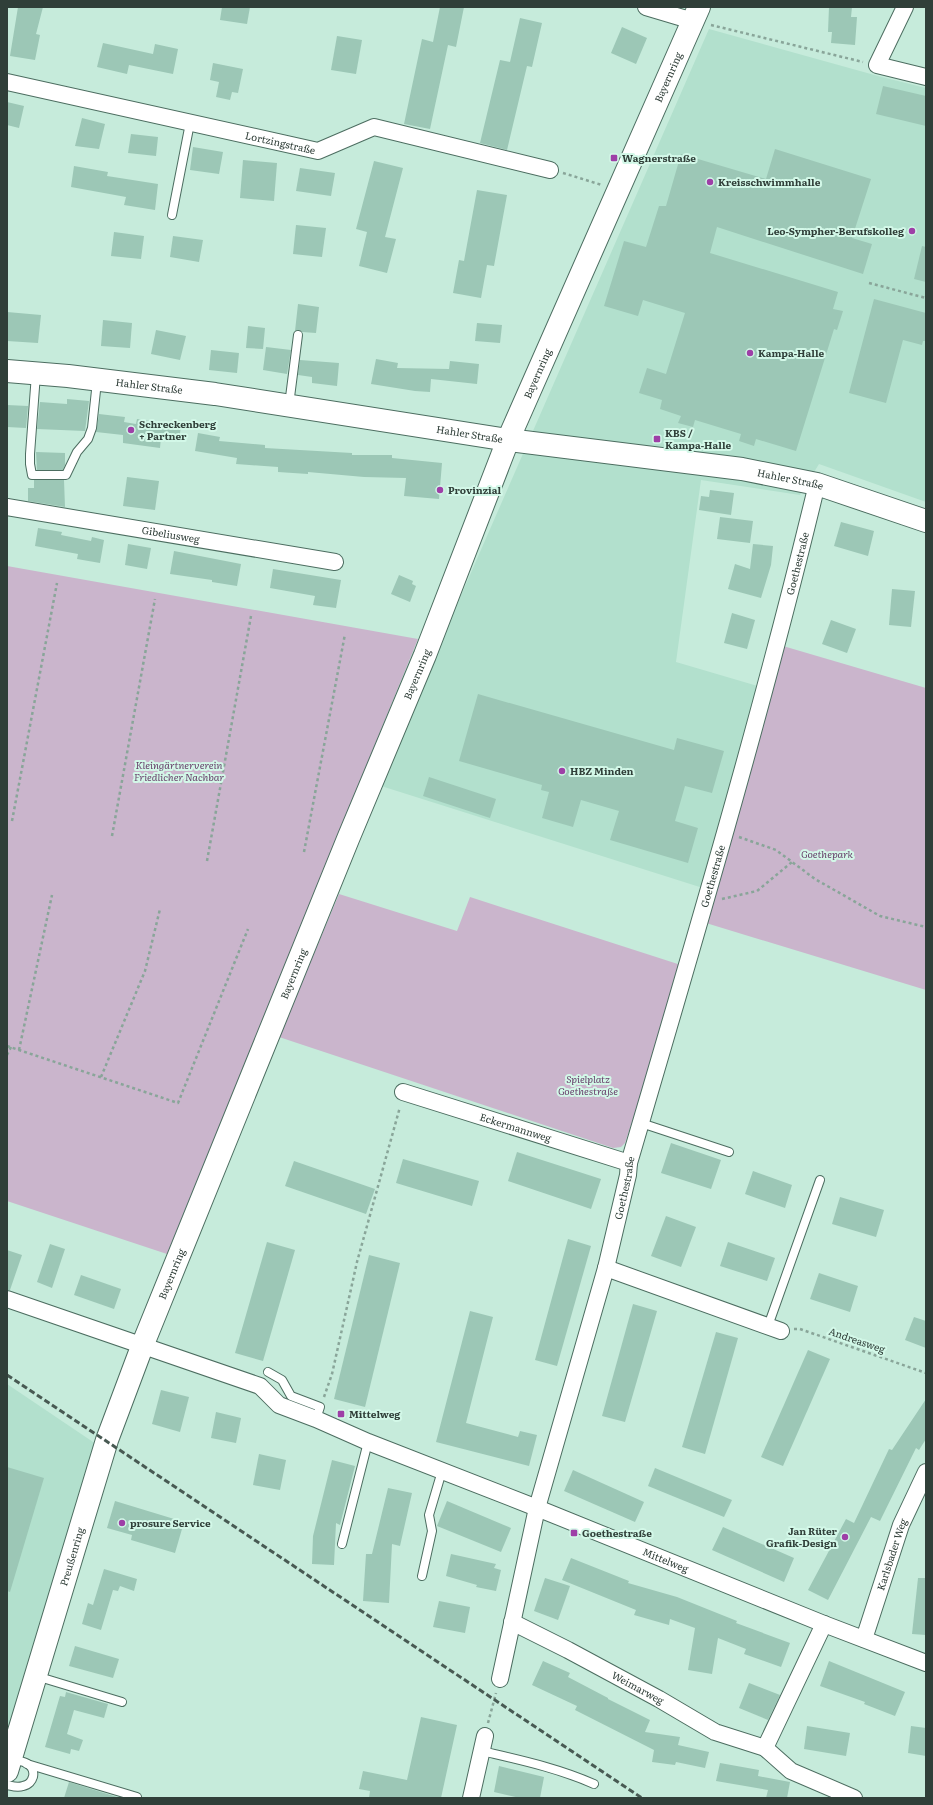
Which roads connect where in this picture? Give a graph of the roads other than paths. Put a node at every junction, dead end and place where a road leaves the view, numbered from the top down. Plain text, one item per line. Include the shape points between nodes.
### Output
1 (646, 7) edge
2 (905, 7) edge
3 (696, 14) edge
4 (926, 77) edge
5 (7, 82) edge
6 (190, 123) junction
7 (550, 170) road end
8 (172, 215) dead end
9 (298, 335) dead end
10 (7, 371) edge
11 (36, 374) junction
12 (97, 379) junction
13 (289, 405) junction
14 (508, 440) junction
15 (816, 484) junction
16 (7, 507) edge
17 (926, 521) edge
18 (335, 562) dead end
19 (403, 1092) road end
20 (640, 1124) junction
21 (729, 1152) dead end
22 (629, 1163) junction
23 (820, 1180) dead end
24 (606, 1268) junction
25 (7, 1299) edge
26 (774, 1328) joint
27 (143, 1344) junction
28 (268, 1372) dead end
29 (318, 1413) junction
30 (368, 1442) junction
31 (442, 1471) junction
32 (926, 1472) edge
33 (537, 1508) junction
34 (342, 1544) dead end
35 (422, 1576) dead end
36 (512, 1622) junction
37 (824, 1624) junction
38 (864, 1639) junction
39 (926, 1663) edge
40 (35, 1676) junction
41 (500, 1679) road end
42 (122, 1702) dead end
43 (483, 1744) joint
44 (765, 1748) junction
45 (15, 1764) edge
46 (594, 1784) dead end
47 (7, 1785) edge
48 (137, 1797) dead end
49 (471, 1798) edge
50 (854, 1798) edge

1 - 3 street
2 - 4 street via 877,65
3 - 14 street, Bayernring
5 - 6 street, Lortzingstraße
6 - 7 street, Lortzingstraße via 318,151 374,127
6 - 8 lane
9 - 13 lane
10 - 11 street, Hahler Straße
11 - 12 street, Hahler Straße
11 - 12 lane via 30,464 32,475 66,475 92,428
12 - 13 street, Hahler Straße
13 - 14 street, Hahler Straße
14 - 15 street, Hahler Straße via 742,469
14 - 27 street, Bayernring via 425,655
15 - 17 street, Hahler Straße
15 - 20 street, Goethestraße via 788,604 726,832
16 - 18 street, Gibeliusweg
19 - 22 street, Eckermannweg
20 - 21 lane
20 - 22 street, Goethestraße
22 - 24 street, Goethestraße
23 - 26 lane
24 - 26 street
24 - 33 street, Goethestraße
25 - 27 street, Mittelweg
27 - 29 street, Mittelweg via 260,1386 279,1405
27 - 40 street, Preußenring via 107,1440
28 - 29 lane via 282,1380 290,1396
29 - 30 street, Mittelweg
30 - 31 street, Mittelweg
30 - 34 lane
31 - 33 street, Mittelweg
31 - 35 lane via 429,1515 432,1530
32 - 38 street, Karlsbader Weg via 901,1525
33 - 36 street, Goethestraße
33 - 37 street, Mittelweg
36 - 41 street, Goethestraße
36 - 44 street, Weimarweg via 568,1650 715,1732
37 - 38 street, Mittelweg
37 - 44 street
38 - 39 street, Mittelweg
40 - 42 lane
40 - 45 street, Preußenring
43 - 46 lane
43 - 49 street
44 - 50 street, Weimarweg via 791,1771
45 - 47 lane via 32,1768 34,1775 31,1781 22,1786
45 - 48 lane

